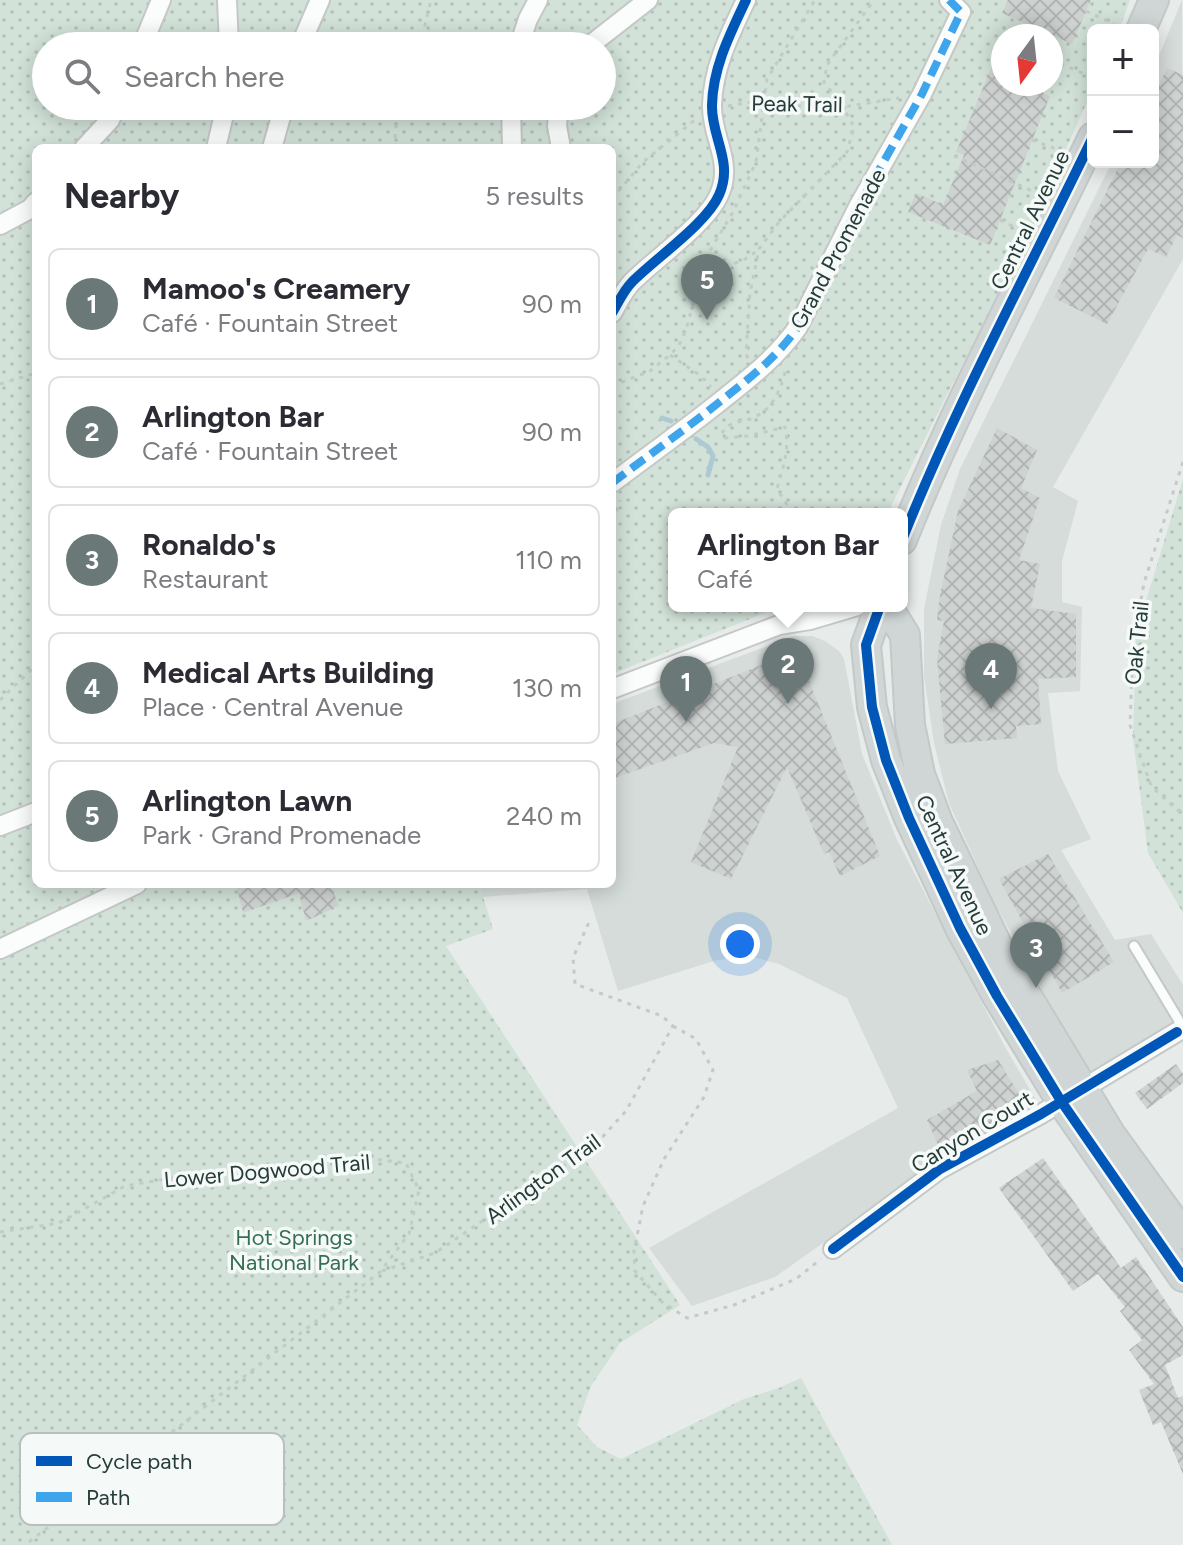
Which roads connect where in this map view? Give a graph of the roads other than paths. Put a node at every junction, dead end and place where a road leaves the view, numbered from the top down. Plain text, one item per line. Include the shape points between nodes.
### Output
1 (161, 0) edge
2 (227, 0) edge
3 (320, 0) edge
4 (538, 0) edge
5 (648, 0) edge
6 (746, 0) edge
7 (949, 0) edge
8 (1154, 0) edge
9 (1131, 24) edge
10 (148, 32) edge
11 (228, 32) edge
12 (306, 32) edge
13 (525, 32) edge
14 (607, 32) edge
15 (110, 120) edge
16 (223, 120) edge
17 (280, 120) edge
18 (511, 120) edge
19 (558, 120) edge
20 (88, 144) edge
21 (217, 144) edge
22 (273, 144) edge
23 (512, 144) edge
24 (560, 144) edge
25 (1087, 149) edge
26 (32, 207) edge
27 (0, 225) edge
28 (616, 306) edge
29 (616, 480) edge
30 (908, 525) edge
31 (837, 612) edge
32 (878, 612) edge
33 (891, 612) edge
34 (616, 687) edge
35 (32, 814) edge
36 (0, 826) edge
37 (129, 888) edge
38 (1134, 946) dead end
39 (0, 949) edge
40 (1177, 1032) joint
41 (1072, 1095) junction
42 (1183, 1234) edge
43 (833, 1249) road end
44 (1183, 1277) edge

1 - 10 street
2 - 11 street
3 - 12 street
4 - 13 street
5 - 14 street
6 - 28 street via 715,77 712,108 725,161 721,193 710,213 629,285
7 - 29 street, Grand Promenade via 961,12 787,343
8 - 9 main road
15 - 20 street
16 - 21 street
17 - 22 street
18 - 23 street
19 - 24 street
25 - 30 main road, Central Avenue
26 - 27 street
31 - 34 street via 779,625
32 - 41 main road, Central Avenue via 866,645 872,707 909,818 997,996
33 - 41 main road, Central Avenue via 905,635 910,725 938,822
35 - 36 street
37 - 39 street
38 - 40 lane via 1178,1019
40 - 41 street, Canyon Court
41 - 42 main road, Central Avenue via 1111,1135
41 - 43 street, Canyon Court via 940,1169
41 - 44 main road, Central Avenue

